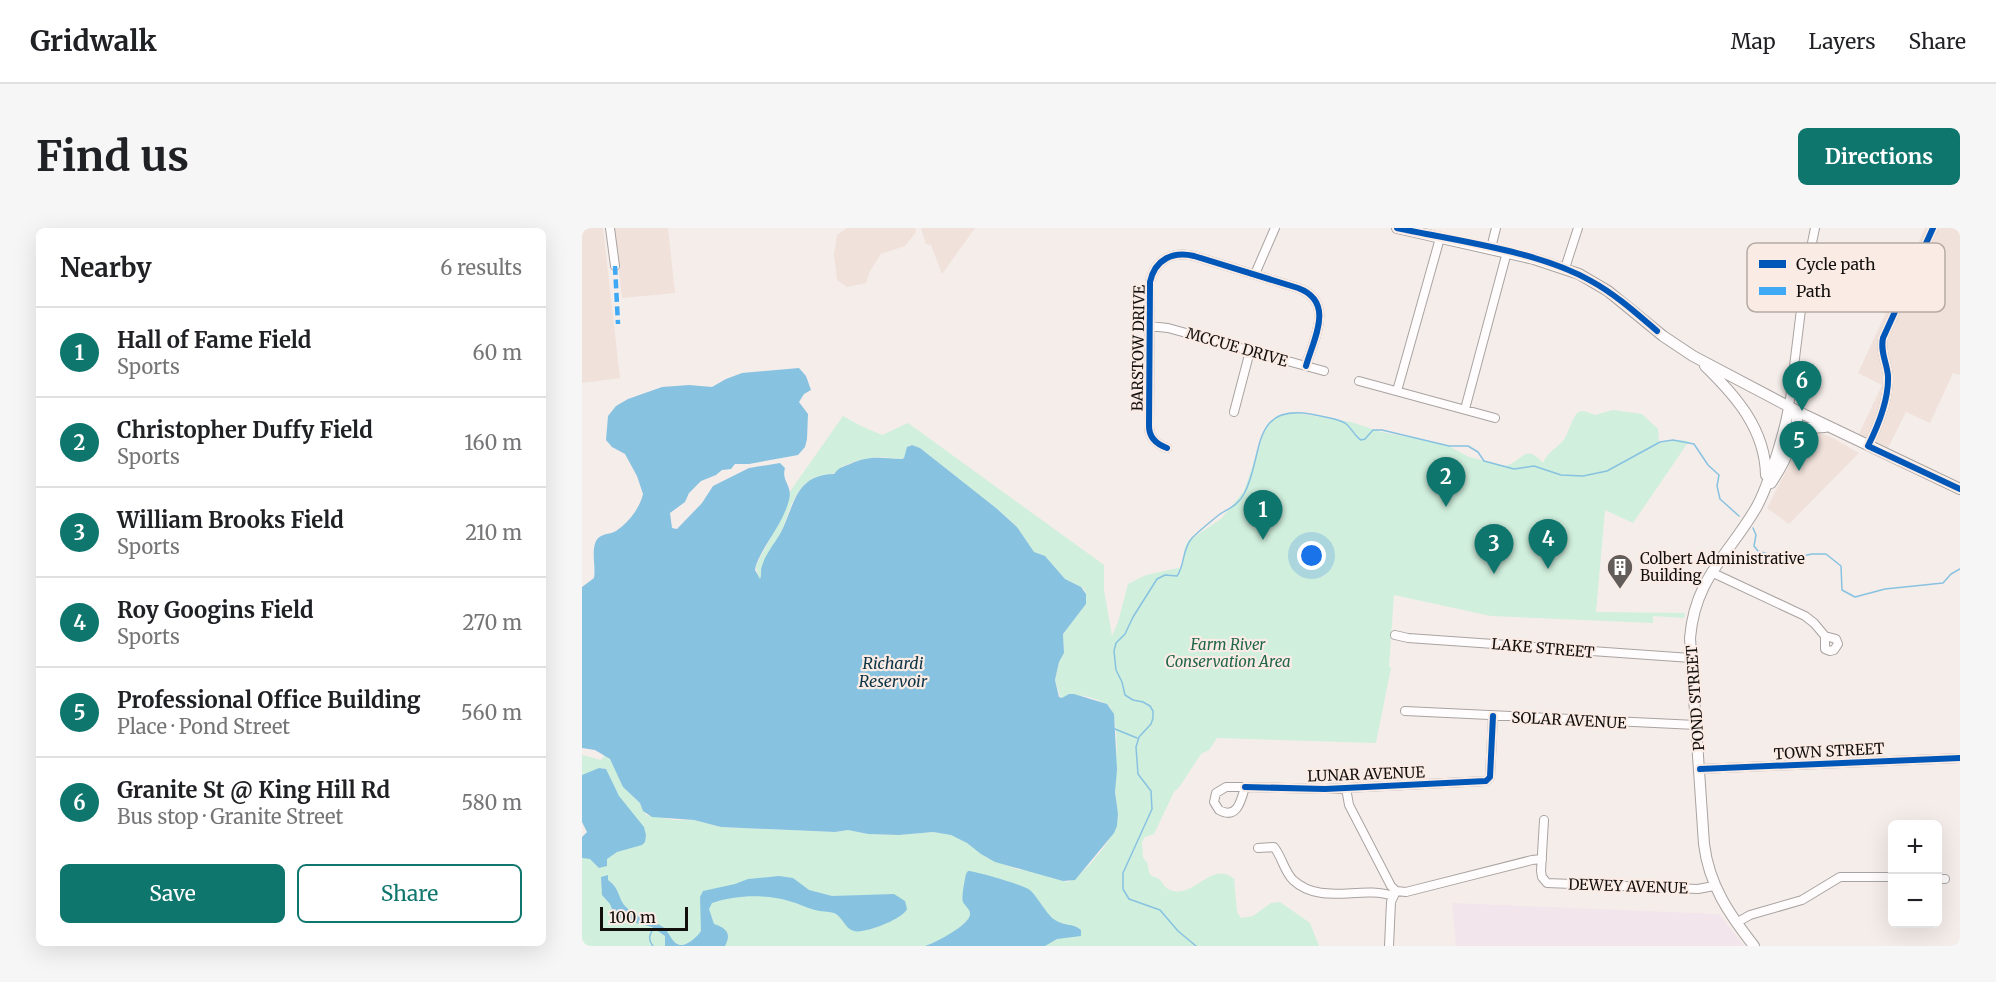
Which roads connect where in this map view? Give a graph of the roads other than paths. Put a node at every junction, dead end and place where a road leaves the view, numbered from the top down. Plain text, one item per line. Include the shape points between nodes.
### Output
1 (610, 228) edge
2 (1275, 228) edge
3 (1397, 228) edge
4 (1496, 228) edge
5 (1578, 228) edge
6 (1815, 228) edge
7 (1933, 228) edge
8 (1440, 238) junction
9 (1812, 243) edge
10 (1926, 243) edge
11 (1491, 248) junction
12 (1508, 252) junction
13 (615, 266) dead end
14 (1565, 268) junction
15 (1255, 274) junction
16 (1802, 312) edge
17 (1895, 312) edge
18 (1149, 326) junction
19 (1250, 351) junction
20 (1694, 356) junction
21 (1306, 366) junction
22 (1324, 371) dead end
23 (1359, 381) dead end
24 (1397, 391) junction
25 (1793, 409) junction
26 (1465, 410) junction
27 (1234, 412) dead end
28 (1495, 418) dead end
29 (1835, 430) junction
30 (1791, 443) junction
31 (1868, 446) junction
32 (1167, 448) dead end
33 (1960, 489) edge
34 (1764, 493) junction
35 (1711, 572) junction
36 (1395, 635) dead end
37 (1825, 636) dead end
38 (1691, 658) junction
39 (1405, 711) dead end
40 (1493, 716) junction
41 (1696, 725) junction
42 (1960, 758) edge
43 (1700, 769) junction
44 (1245, 787) dead end
45 (1346, 788) junction
46 (1544, 820) dead end
47 (1258, 848) dead end
48 (1542, 859) junction
49 (1888, 877) edge
50 (1714, 886) junction
51 (1395, 894) junction
52 (1736, 923) junction
53 (1389, 946) edge
54 (1754, 946) edge

1 - 13 street
2 - 15 street
3 - 8 main road
4 - 11 street
5 - 14 street
6 - 9 street
7 - 10 street
8 - 11 main road
8 - 24 street
11 - 12 main road
12 - 14 main road
12 - 26 street
14 - 20 main road via 1592,280
15 - 18 street, BARSTOW DRIVE via 1190,255 1168,257 1151,277
15 - 21 street, BARSTOW DRIVE via 1302,290 1314,299 1320,323
16 - 25 street
17 - 31 street via 1882,346 1887,387
18 - 19 street, MCCUE DRIVE
18 - 32 street, BARSTOW DRIVE via 1149,429 1153,440
19 - 21 street, MCCUE DRIVE
19 - 27 street
20 - 25 main road
20 - 34 main road via 1723,384 1756,429 1764,457
21 - 22 street, MCCUE DRIVE
23 - 24 street
24 - 26 street
25 - 29 main road
25 - 30 main road, POND STREET via 1797,423
25 - 34 main road, POND STREET
26 - 28 street
29 - 30 main road via 1807,428
29 - 31 main road
30 - 34 main road, POND STREET
31 - 33 main road
34 - 35 main road, POND STREET
35 - 37 street via 1809,618
35 - 38 main road, POND STREET via 1693,617
36 - 38 street, LAKE STREET
38 - 41 main road, POND STREET
39 - 40 street, SOLAR AVENUE
40 - 41 street, SOLAR AVENUE
40 - 45 street, LUNAR AVENUE via 1488,780
41 - 43 main road, POND STREET
42 - 43 street, TOWN STREET
43 - 50 main road, POND STREET via 1705,850
44 - 45 street, LUNAR AVENUE
45 - 51 street via 1349,805
46 - 48 street
47 - 51 street via 1274,847 1292,878 1323,893
48 - 50 street, DEWEY AVENUE via 1541,874 1550,883 1698,889
48 - 51 street
49 - 52 street via 1840,877 1802,900
50 - 52 main road, POND STREET
51 - 53 street
52 - 54 main road, POND STREET

